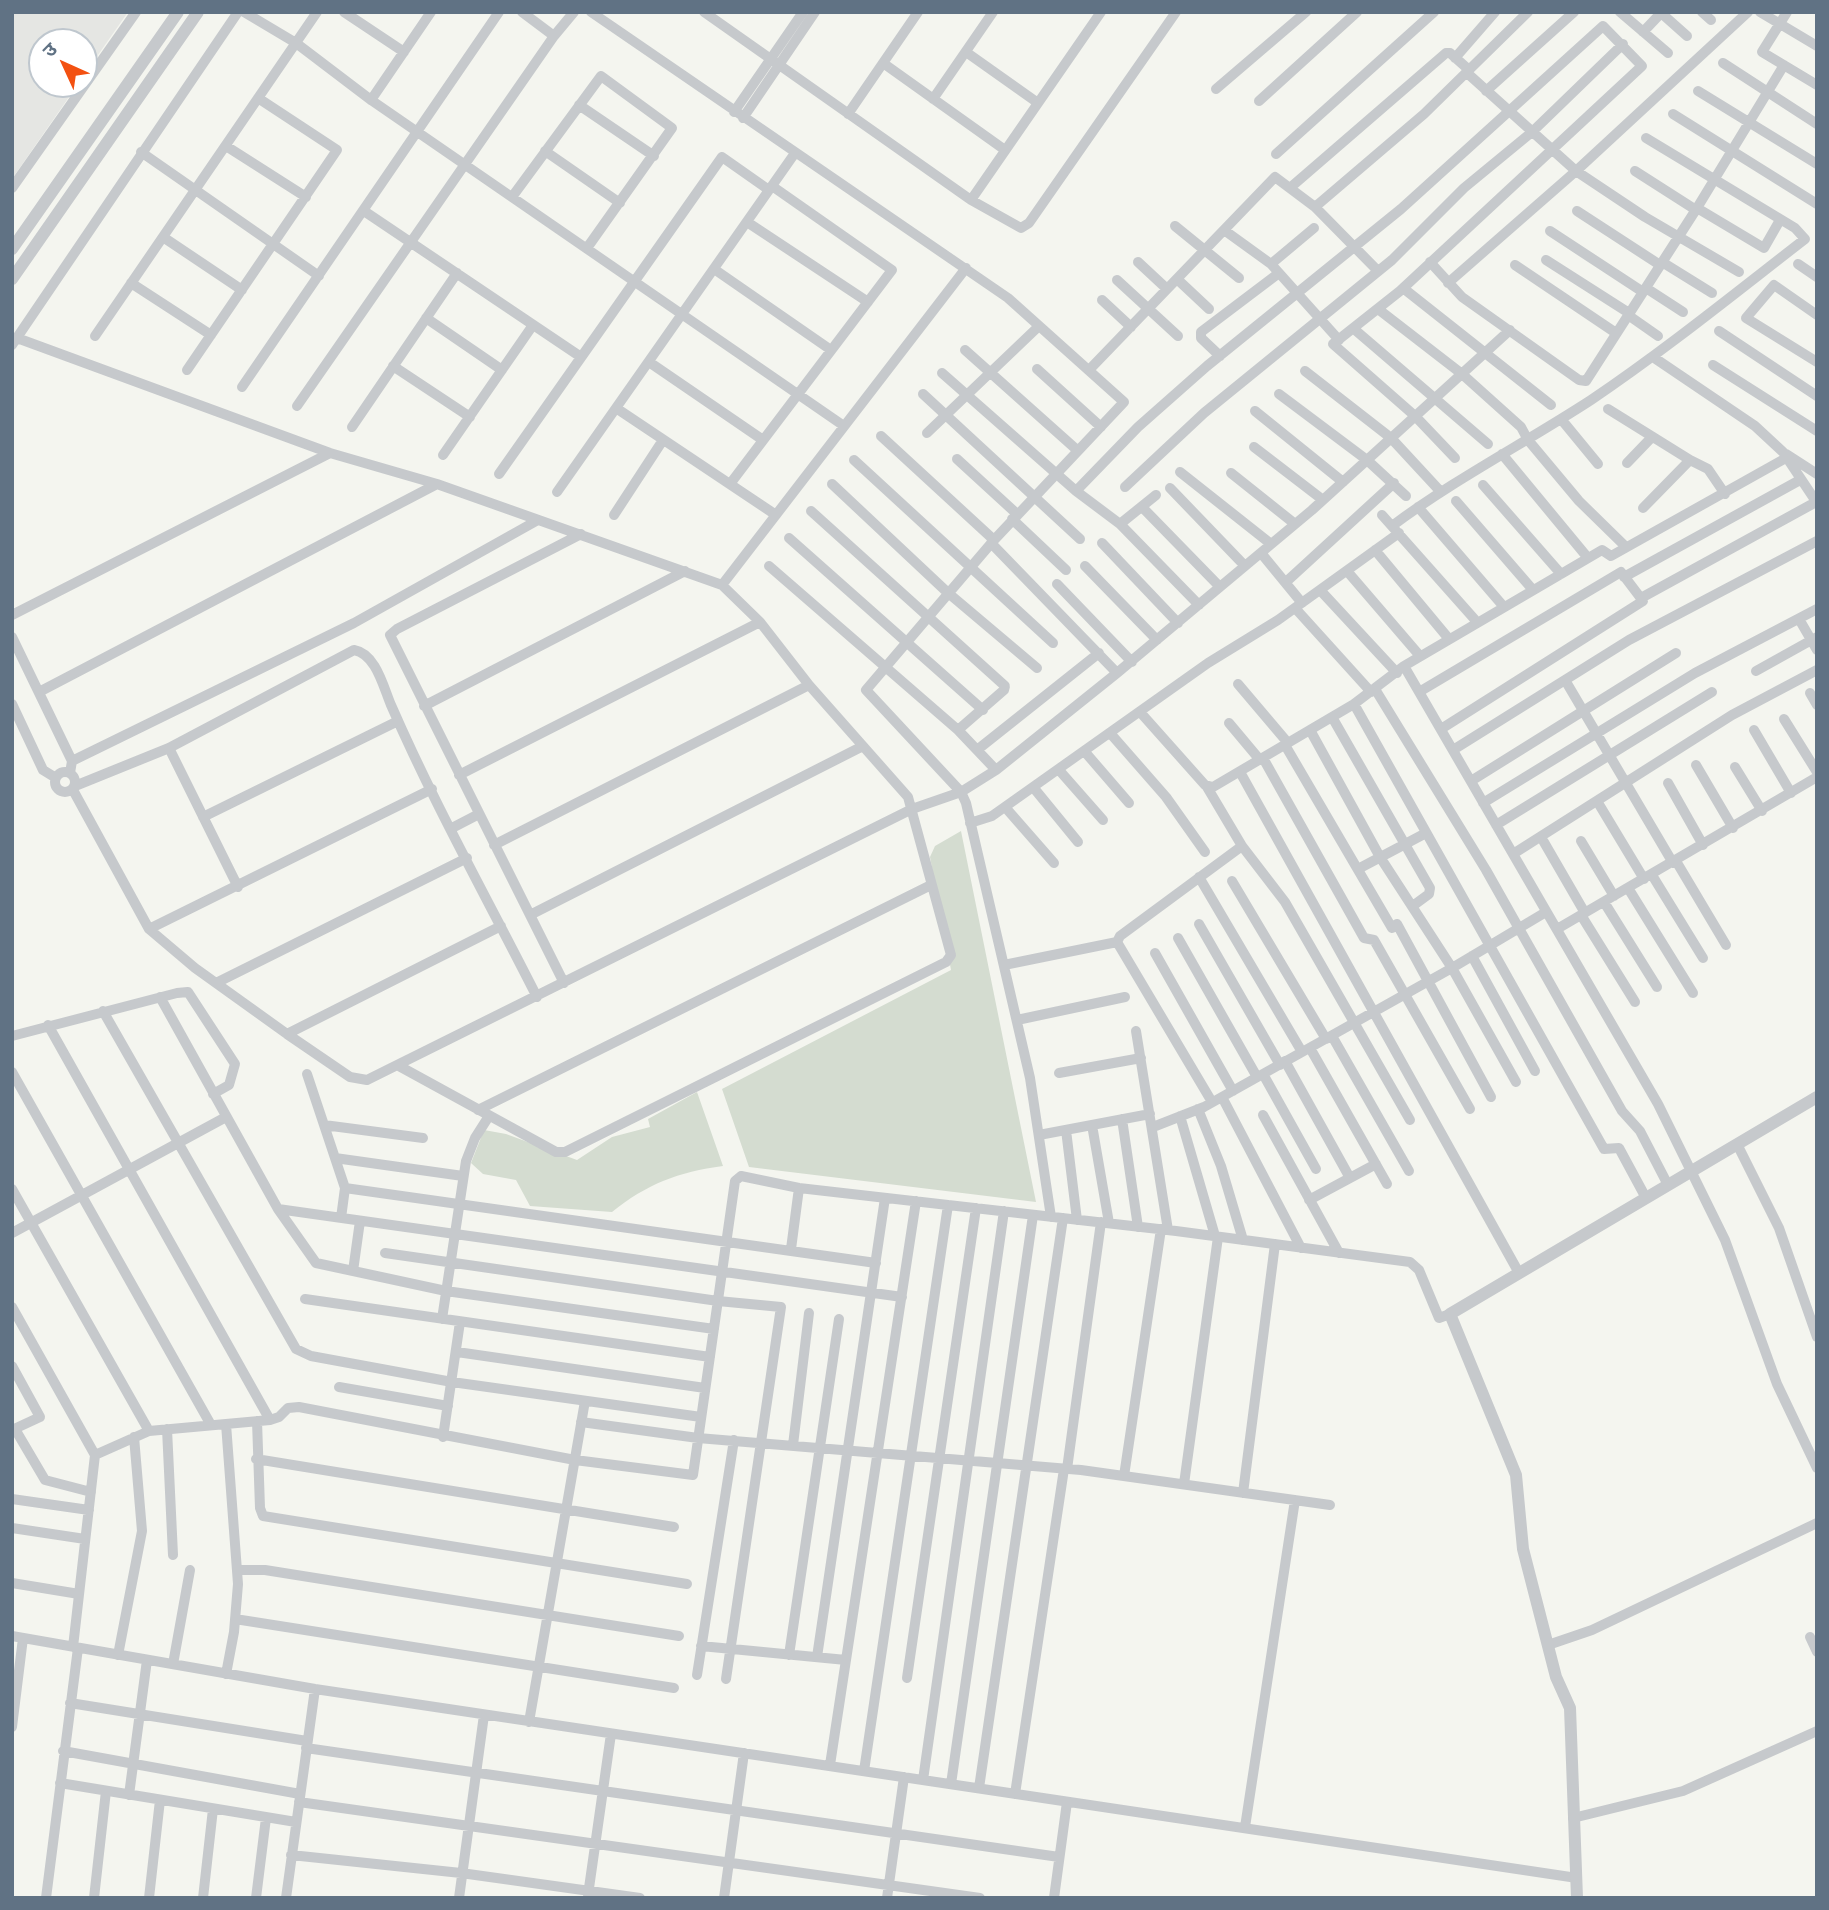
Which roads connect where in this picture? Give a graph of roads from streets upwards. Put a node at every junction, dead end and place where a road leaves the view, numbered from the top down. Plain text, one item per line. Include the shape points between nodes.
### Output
1 (135, 12) edge
2 (178, 12) edge
3 (198, 12) edge
4 (238, 12) edge
5 (244, 12) edge
6 (317, 12) edge
7 (344, 12) edge
8 (431, 12) edge
9 (499, 12) edge
10 (522, 12) edge
11 (573, 12) edge
12 (591, 12) edge
13 (704, 12) edge
14 (803, 12) edge
15 (816, 12) edge
16 (918, 12) edge
17 (993, 12) edge
18 (1086, 12) edge
19 (1176, 12) edge
20 (1357, 12) edge
21 (1434, 12) edge
22 (1495, 12) edge
23 (1528, 12) edge
24 (1574, 12) edge
25 (1620, 12) edge
26 (1748, 12) edge
27 (1760, 12) edge
28 (1787, 12) edge
29 (1305, 13) edge
30 (1661, 13) edge
31 (1099, 16) edge
32 (1780, 23) junction
33 (1643, 32) junction
34 (554, 36) junction
35 (1687, 36) dead end
36 (296, 43) junction
37 (1623, 44) junction
38 (1817, 46) edge
39 (404, 52) junction
40 (966, 52) junction
41 (1668, 53) dead end
42 (1455, 58) junction
43 (775, 62) junction
44 (883, 63) junction
45 (1723, 63) dead end
46 (1784, 65) junction
47 (1467, 71) junction
48 (1817, 85) edge
49 (1216, 89) dead end
50 (1486, 91) junction
51 (1698, 91) dead end
52 (1767, 93) junction
53 (258, 99) junction
54 (933, 99) junction
55 (370, 100) junction
56 (1259, 101) dead end
57 (1038, 103) junction
58 (579, 105) junction
59 (1509, 112) junction
60 (848, 114) junction
61 (1673, 114) dead end
62 (738, 115) junction
63 (1749, 122) junction
64 (1817, 124) edge
65 (418, 132) junction
66 (1532, 132) junction
67 (1646, 138) dead end
68 (226, 146) junction
69 (1005, 150) junction
70 (1554, 151) junction
71 (1732, 151) junction
72 (141, 152) junction
73 (545, 152) junction
74 (795, 153) junction
75 (1276, 153) dead end
76 (654, 156) junction
77 (1817, 164) edge
78 (466, 165) junction
79 (1576, 171) junction
80 (1634, 171) dead end
81 (1713, 181) junction
82 (1292, 187) junction
83 (12, 188) edge
84 (771, 188) junction
85 (195, 190) junction
86 (306, 197) junction
87 (512, 197) junction
88 (971, 200) junction
89 (620, 203) junction
90 (1817, 204) edge
91 (1315, 207) junction
92 (1697, 209) junction
93 (364, 211) junction
94 (1577, 211) dead end
95 (1780, 220) junction
96 (747, 222) junction
97 (1175, 226) dead end
98 (1314, 228) dead end
99 (1224, 230) junction
100 (1550, 231) dead end
101 (1679, 236) junction
102 (163, 237) junction
103 (411, 243) junction
104 (273, 245) junction
105 (1355, 247) junction
106 (587, 248) junction
107 (12, 249) edge
108 (1205, 250) junction
109 (1546, 260) dead end
110 (1138, 262) dead end
111 (1430, 262) junction
112 (1271, 264) junction
113 (1661, 264) junction
114 (1798, 264) dead end
115 (1516, 265) dead end
116 (966, 268) junction
117 (714, 269) junction
118 (1378, 271) junction
119 (1739, 271) dead end
120 (457, 273) junction
121 (1279, 273) junction
122 (318, 276) junction
123 (1817, 277) edge
124 (1239, 278) dead end
125 (12, 279) edge
126 (1177, 279) junction
127 (1117, 280) dead end
128 (634, 281) junction
129 (131, 283) junction
130 (1448, 283) junction
131 (1403, 288) junction
132 (1167, 289) junction
133 (242, 290) junction
134 (1644, 290) junction
135 (1297, 293) junction
136 (1712, 293) dead end
137 (1102, 300) dead end
138 (867, 302) junction
139 (1150, 307) junction
140 (1209, 309) dead end
141 (1377, 309) junction
142 (1683, 312) dead end
143 (682, 314) junction
144 (1628, 314) junction
145 (1817, 315) edge
146 (1319, 317) junction
147 (426, 318) junction
148 (533, 325) junction
149 (1040, 326) junction
150 (1131, 327) junction
151 (1354, 329) junction
152 (1510, 330) junction
153 (1719, 331) dead end
154 (1616, 333) junction
155 (211, 335) junction
156 (95, 336) dead end
157 (1178, 336) dead end
158 (1658, 336) dead end
159 (1339, 340) junction
160 (14, 342) edge
161 (965, 349) dead end
162 (831, 350) junction
163 (1485, 353) junction
164 (1220, 356) junction
165 (581, 357) junction
166 (1653, 357) junction
167 (649, 362) junction
168 (1817, 362) edge
169 (1713, 365) dead end
170 (394, 366) junction
171 (1037, 369) dead end
172 (187, 370) dead end
173 (502, 370) junction
174 (1089, 370) junction
175 (1305, 371) dead end
176 (942, 373) dead end
177 (991, 373) junction
178 (1462, 374) junction
179 (242, 387) dead end
180 (798, 394) junction
181 (923, 394) dead end
182 (1279, 394) dead end
183 (967, 395) junction
184 (1817, 396) edge
185 (1436, 398) junction
186 (1550, 405) dead end
187 (297, 406) dead end
188 (616, 408) junction
189 (1608, 409) dead end
190 (1255, 411) dead end
191 (947, 415) junction
192 (1415, 416) junction
193 (470, 417) junction
194 (1561, 419) junction
195 (844, 426) junction
196 (352, 427) dead end
197 (1101, 427) junction
198 (1817, 431) edge
199 (927, 433) dead end
200 (881, 436) dead end
201 (1652, 437) junction
202 (1391, 438) junction
203 (663, 440) junction
204 (763, 440) junction
205 (1528, 440) junction
206 (1488, 444) dead end
207 (1254, 447) dead end
208 (1077, 450) junction
209 (330, 453) junction
210 (1502, 454) junction
211 (443, 455) dead end
212 (1785, 455) junction
213 (1455, 458) dead end
214 (957, 459) dead end
215 (854, 460) dead end
216 (1367, 460) junction
217 (1690, 460) junction
218 (1627, 463) dead end
219 (1598, 464) dead end
220 (1055, 472) junction
221 (1180, 472) dead end
222 (1231, 473) dead end
223 (499, 474) dead end
224 (1817, 474) edge
225 (1800, 480) junction
226 (1343, 482) junction
227 (1394, 483) junction
228 (437, 484) junction
229 (730, 484) junction
230 (832, 484) dead end
231 (1483, 485) dead end
232 (1125, 487) dead end
233 (1170, 488) dead end
234 (1076, 491) junction
235 (1440, 491) junction
236 (557, 492) dead end
237 (1035, 494) junction
238 (1725, 494) junction
239 (1156, 495) dead end
240 (1406, 496) dead end
241 (1323, 500) junction
242 (1456, 501) dead end
243 (1816, 503) edge
244 (1142, 506) junction
245 (1418, 507) junction
246 (1643, 508) dead end
247 (811, 511) dead end
248 (614, 515) dead end
249 (776, 515) junction
250 (1382, 515) dead end
251 (1015, 517) junction
252 (538, 520) junction
253 (1121, 524) junction
254 (1295, 524) junction
255 (1395, 529) junction
256 (581, 534) junction
257 (789, 538) dead end
258 (1080, 538) dead end
259 (993, 541) junction
260 (1817, 541) edge
261 (1102, 543) dead end
262 (1271, 544) junction
263 (1626, 547) junction
264 (1375, 550) junction
265 (1261, 553) junction
266 (1588, 558) junction
267 (769, 566) dead end
268 (971, 566) junction
269 (1085, 566) dead end
270 (1245, 566) junction
271 (1066, 569) dead end
272 (1347, 570) junction
273 (685, 571) junction
274 (1561, 574) junction
275 (1624, 577) junction
276 (1286, 582) junction
277 (1057, 584) dead end
278 (722, 585) junction
279 (1220, 587) junction
280 (1320, 590) junction
281 (1533, 590) junction
282 (947, 592) junction
283 (1641, 598) junction
284 (1199, 605) junction
285 (1299, 605) junction
286 (1504, 607) junction
287 (1817, 609) edge
288 (12, 615) edge
289 (927, 617) junction
290 (1799, 619) junction
291 (760, 622) junction
292 (1477, 622) junction
293 (1178, 623) junction
294 (12, 637) edge
295 (1449, 639) junction
296 (1157, 640) junction
297 (1815, 642) edge
298 (906, 643) junction
299 (1054, 643) dead end
300 (1099, 653) junction
301 (1676, 653) dead end
302 (1420, 656) junction
303 (1132, 662) junction
304 (1543, 666) junction
305 (886, 668) junction
306 (1037, 668) dead end
307 (1401, 670) junction
308 (1817, 670) edge
309 (1756, 671) dead end
310 (1117, 673) junction
311 (1565, 680) junction
312 (1238, 684) dead end
313 (809, 685) junction
314 (1554, 687) junction
315 (1373, 690) junction
316 (39, 692) junction
317 (1419, 692) junction
318 (1712, 692) dead end
319 (1810, 694) dead end
320 (12, 704) edge
321 (1354, 704) junction
322 (1817, 705) edge
323 (424, 706) junction
324 (983, 710) junction
325 (1583, 711) junction
326 (1140, 712) junction
327 (1332, 717) junction
328 (1784, 719) dead end
329 (398, 720) junction
330 (1229, 723) dead end
331 (1441, 729) junction
332 (958, 730) junction
333 (1310, 730) junction
334 (1754, 730) dead end
335 (1110, 733) junction
336 (1596, 733) junction
337 (1287, 744) junction
338 (863, 746) junction
339 (169, 748) junction
340 (977, 750) junction
341 (1453, 750) junction
342 (1085, 752) junction
343 (1608, 754) junction
344 (1261, 759) junction
345 (1696, 765) dead end
346 (71, 767) junction
347 (1735, 767) dead end
348 (996, 769) junction
349 (1059, 770) junction
350 (1240, 772) junction
351 (459, 775) junction
352 (1817, 775) edge
353 (56, 778) junction
354 (1471, 781) junction
355 (1625, 783) junction
356 (1668, 783) dead end
357 (1033, 787) junction
358 (1208, 787) junction
359 (74, 788) junction
360 (432, 789) junction
361 (961, 792) junction
362 (1791, 793) junction
363 (1597, 801) junction
364 (1129, 803) dead end
365 (1483, 803) junction
366 (1005, 807) junction
367 (912, 809) junction
368 (1762, 811) junction
369 (479, 814) junction
370 (203, 817) junction
371 (1103, 820) dead end
372 (970, 823) junction
373 (1496, 825) junction
374 (452, 828) junction
375 (1733, 828) junction
376 (1426, 833) junction
377 (1541, 836) junction
378 (1581, 841) dead end
379 (1078, 842) dead end
380 (1404, 844) junction
381 (494, 845) junction
382 (1703, 845) junction
383 (1242, 846) junction
384 (1205, 852) dead end
385 (1513, 855) junction
386 (467, 858) junction
387 (1380, 858) junction
388 (1674, 862) junction
389 (1055, 863) dead end
390 (1358, 869) junction
391 (1199, 877) junction
392 (1648, 877) junction
393 (1232, 881) dead end
394 (931, 885) junction
395 (238, 887) junction
396 (1628, 888) junction
397 (1609, 899) junction
398 (1414, 905) junction
399 (1546, 912) junction
400 (1583, 914) junction
401 (530, 915) junction
402 (1199, 924) dead end
403 (501, 926) junction
404 (1520, 928) junction
405 (149, 929) junction
406 (1557, 929) junction
407 (1178, 938) dead end
408 (1118, 942) junction
409 (1726, 945) dead end
410 (1488, 947) junction
411 (1154, 953) dead end
412 (1472, 956) junction
413 (1703, 958) dead end
414 (1003, 965) junction
415 (1452, 968) junction
416 (1428, 982) junction
417 (216, 983) junction
418 (565, 983) junction
419 (1657, 986) dead end
420 (1693, 993) dead end
421 (1406, 994) junction
422 (160, 997) junction
423 (537, 997) junction
424 (1125, 997) dead end
425 (1635, 1002) dead end
426 (103, 1011) junction
427 (1374, 1012) junction
428 (1017, 1020) junction
429 (1355, 1023) junction
430 (48, 1025) junction
431 (1136, 1031) dead end
432 (287, 1034) junction
433 (12, 1036) edge
434 (1329, 1037) junction
435 (1306, 1050) junction
436 (1141, 1058) junction
437 (1282, 1063) junction
438 (399, 1066) junction
439 (1535, 1071) dead end
440 (12, 1072) edge
441 (1059, 1073) dead end
442 (307, 1074) dead end
443 (1260, 1076) junction
444 (1516, 1082) dead end
445 (1233, 1091) junction
446 (213, 1094) junction
447 (1491, 1097) dead end
448 (1817, 1097) edge
449 (1217, 1100) junction
450 (1198, 1109) junction
451 (1470, 1109) dead end
452 (478, 1110) junction
453 (1150, 1114) junction
454 (1263, 1115) dead end
455 (489, 1116) junction
456 (1180, 1116) junction
457 (226, 1117) junction
458 (1122, 1119) junction
459 (1409, 1120) dead end
460 (324, 1125) junction
461 (1092, 1125) junction
462 (1153, 1127) junction
463 (1066, 1130) junction
464 (1039, 1135) junction
465 (423, 1138) dead end
466 (178, 1144) junction
467 (1737, 1144) junction
468 (335, 1158) junction
469 (1376, 1164) junction
470 (1316, 1169) dead end
471 (130, 1170) junction
472 (1409, 1171) dead end
473 (1690, 1172) junction
474 (463, 1176) junction
475 (1350, 1178) junction
476 (1387, 1184) dead end
477 (1668, 1185) junction
478 (345, 1188) junction
479 (799, 1188) junction
480 (12, 1189) edge
481 (83, 1195) junction
482 (885, 1198) junction
483 (1646, 1198) junction
484 (1310, 1200) junction
485 (916, 1201) junction
486 (459, 1204) junction
487 (948, 1205) junction
488 (17, 1206) edge
489 (976, 1208) junction
490 (278, 1209) junction
491 (1004, 1212) junction
492 (1033, 1215) junction
493 (1051, 1217) junction
494 (341, 1218) junction
495 (1063, 1218) junction
496 (1077, 1220) junction
497 (360, 1221) junction
498 (32, 1222) junction
499 (1105, 1223) junction
500 (1138, 1227) junction
501 (1164, 1229) junction
502 (12, 1233) edge
503 (454, 1234) junction
504 (1216, 1236) junction
505 (726, 1240) junction
506 (1243, 1240) junction
507 (1275, 1244) junction
508 (1301, 1248) junction
509 (791, 1249) junction
510 (385, 1253) dead end
511 (1339, 1253) junction
512 (450, 1263) junction
513 (876, 1263) junction
514 (722, 1270) junction
515 (353, 1271) junction
516 (1519, 1273) junction
517 (446, 1291) junction
518 (872, 1292) junction
519 (902, 1297) junction
520 (305, 1299) dead end
521 (718, 1301) junction
522 (12, 1307) edge
523 (809, 1313) dead end
524 (1450, 1314) junction
525 (442, 1319) junction
526 (839, 1319) dead end
527 (460, 1322) junction
528 (714, 1329) junction
529 (1817, 1337) edge
530 (457, 1352) junction
531 (710, 1357) junction
532 (13, 1368) edge
533 (452, 1382) junction
534 (339, 1387) dead end
535 (705, 1388) junction
536 (584, 1401) junction
537 (448, 1406) junction
538 (701, 1417) junction
539 (270, 1420) junction
540 (257, 1421) junction
541 (581, 1422) junction
542 (226, 1424) junction
543 (211, 1425) junction
544 (13, 1429) edge
545 (167, 1429) junction
546 (149, 1431) junction
547 (134, 1437) junction
548 (443, 1437) junction
549 (698, 1438) junction
550 (734, 1440) junction
551 (763, 1443) junction
552 (793, 1445) junction
553 (820, 1447) junction
554 (849, 1449) junction
555 (878, 1452) junction
556 (95, 1455) junction
557 (910, 1455) junction
558 (939, 1457) junction
559 (256, 1459) junction
560 (575, 1460) junction
561 (969, 1460) junction
562 (998, 1463) junction
563 (1028, 1465) junction
564 (1817, 1468) edge
565 (1065, 1469) junction
566 (1124, 1476) junction
567 (1184, 1484) junction
568 (91, 1492) junction
569 (1243, 1493) junction
570 (12, 1499) edge
571 (1295, 1500) junction
572 (1331, 1505) dead end
573 (89, 1510) junction
574 (566, 1510) junction
575 (1817, 1523) edge
576 (674, 1527) dead end
577 (12, 1528) edge
578 (85, 1539) junction
579 (173, 1555) dead end
580 (557, 1562) junction
581 (190, 1570) dead end
582 (237, 1570) junction
583 (12, 1583) edge
584 (687, 1584) dead end
585 (79, 1594) junction
586 (548, 1616) junction
587 (235, 1619) junction
588 (679, 1636) dead end
589 (18, 1637) edge
590 (1810, 1637) dead end
591 (1548, 1645) junction
592 (701, 1646) junction
593 (76, 1648) junction
594 (731, 1650) junction
595 (1817, 1652) edge
596 (118, 1655) junction
597 (789, 1655) junction
598 (817, 1657) junction
599 (147, 1660) junction
600 (846, 1660) junction
601 (173, 1664) junction
602 (538, 1669) junction
603 (226, 1674) junction
604 (697, 1675) dead end
605 (907, 1678) dead end
606 (726, 1679) dead end
607 (674, 1688) dead end
608 (315, 1689) junction
609 (70, 1703) junction
610 (140, 1714) junction
611 (484, 1715) junction
612 (529, 1722) junction
613 (12, 1727) edge
614 (1817, 1731) edge
615 (611, 1734) junction
616 (307, 1744) junction
617 (63, 1751) junction
618 (744, 1753) junction
619 (134, 1764) junction
620 (830, 1765) junction
621 (864, 1770) junction
622 (476, 1773) junction
623 (904, 1777) junction
624 (923, 1780) junction
625 (60, 1783) junction
626 (951, 1784) junction
627 (979, 1788) junction
628 (106, 1791) junction
629 (603, 1791) junction
630 (1015, 1794) junction
631 (130, 1795) junction
632 (299, 1798) junction
633 (160, 1800) junction
634 (1067, 1802) junction
635 (213, 1809) junction
636 (736, 1811) junction
637 (266, 1818) junction
638 (1573, 1818) junction
639 (296, 1822) junction
640 (468, 1825) junction
641 (1245, 1828) junction
642 (896, 1834) junction
643 (595, 1843) junction
644 (291, 1855) junction
645 (1059, 1857) junction
646 (729, 1862) junction
647 (461, 1873) junction
648 (1577, 1878) junction
649 (889, 1885) junction
650 (588, 1894) edge
651 (46, 1898) edge
652 (94, 1898) edge
653 (149, 1898) edge
654 (202, 1898) edge
655 (256, 1898) edge
656 (286, 1898) edge
657 (458, 1898) edge
658 (640, 1898) edge
659 (724, 1898) edge
660 (887, 1898) edge
661 (979, 1898) edge
662 (1054, 1898) edge
663 (1577, 1898) edge

1 - 83 street
2 - 107 street
3 - 125 street
4 - 72 street
5 - 36 street
6 - 36 street
7 - 39 street
8 - 39 street
9 - 65 street
10 - 34 street
11 - 34 street
12 - 62 street
13 - 43 street
14 - 43 street
15 - 43 street
16 - 44 street
17 - 40 street
18 - 31 street
19 - 88 street via 1027,225 1021,228
20 - 56 street
21 - 75 street
22 - 42 street
23 - 47 street
24 - 50 street
25 - 33 street
26 - 79 street
27 - 32 street
28 - 32 street
29 - 49 street
30 - 33 street
30 - 35 street
31 - 57 street
32 - 38 street
32 - 46 street via 1762,52
33 - 41 street
34 - 78 street
36 - 53 street
36 - 55 street
37 - 59 street via 1604,26 1599,27
37 - 66 street
37 - 70 street via 1642,66
39 - 55 street
40 - 54 street
40 - 57 street
42 - 47 street
42 - 82 street via 1446,53
43 - 60 street
43 - 62 street
44 - 54 street
44 - 60 street
45 - 52 street
46 - 48 street
46 - 52 street
47 - 50 street
47 - 91 street
50 - 59 street
51 - 63 street
52 - 63 street
52 - 64 street
53 - 68 street
53 - 86 street via 337,150
54 - 69 street
55 - 65 street
57 - 69 street
58 - 73 street
58 - 76 street
58 - 76 street via 601,76 671,125
59 - 66 street
59 - 105 street
60 - 88 street
61 - 71 street
62 - 74 street
63 - 71 street
63 - 77 street
65 - 78 street
65 - 93 street
66 - 70 street
66 - 118 street via 1464,188
67 - 81 street
68 - 85 street
68 - 86 street
69 - 88 street
70 - 79 street
70 - 111 street
71 - 81 street
71 - 90 street
72 - 85 street
72 - 160 street
73 - 87 street
73 - 89 street
74 - 84 street
74 - 116 street
76 - 89 street
78 - 87 street
78 - 103 street
79 - 101 street
79 - 130 street
80 - 92 street
81 - 92 street
81 - 95 street
82 - 91 street
82 - 99 street via 1275,177
84 - 96 street
84 - 128 street via 722,157
84 - 138 street via 892,270
85 - 102 street
85 - 104 street
86 - 104 street
87 - 106 street
89 - 106 street
91 - 105 street
92 - 95 street via 1764,248
92 - 101 street
93 - 103 street
93 - 122 street
94 - 113 street
95 - 166 street via 1805,239
96 - 117 street
96 - 138 street
97 - 108 street
98 - 112 street
99 - 108 street
99 - 112 street
100 - 134 street
101 - 113 street
101 - 119 street
102 - 129 street
102 - 133 street
103 - 120 street
103 - 187 street
104 - 122 street
104 - 133 street
105 - 118 street
105 - 135 street
106 - 128 street
108 - 124 street
108 - 126 street
109 - 144 street
110 - 132 street
111 - 130 street
111 - 131 street
112 - 121 street
113 - 134 street
113 - 136 street
114 - 123 street
115 - 154 street
116 - 149 street
116 - 195 street
117 - 143 street
117 - 162 street
118 - 146 street
120 - 147 street
120 - 148 street
121 - 135 street
121 - 164 street via 1201,332 1201,338
122 - 179 street
126 - 132 street
126 - 140 street
127 - 139 street
128 - 143 street
128 - 165 street
129 - 155 street
129 - 156 street
130 - 152 street
131 - 141 street
131 - 163 street
132 - 139 street
133 - 155 street
134 - 142 street
134 - 144 street
135 - 146 street
135 - 164 street
137 - 150 street
138 - 162 street
139 - 150 street
139 - 157 street
141 - 151 street
141 - 178 street
143 - 167 street
143 - 180 street
144 - 154 street
144 - 158 street
145 - 168 street via 1774,285 1746,318
146 - 159 street
146 - 232 street via 1204,413
147 - 170 street
147 - 173 street
148 - 165 street
148 - 173 street
149 - 174 street
149 - 177 street
150 - 174 street
151 - 159 street
151 - 185 street
152 - 154 street via 1583,381 1590,377
152 - 163 street
153 - 184 street
155 - 172 street
159 - 192 street via 1333,346
160 - 209 street
161 - 177 street
162 - 180 street
163 - 178 street
163 - 186 street
164 - 234 street via 1139,427
165 - 223 street
166 - 194 street
166 - 212 street via 1745,419
167 - 188 street
167 - 204 street
169 - 198 street
170 - 193 street
170 - 196 street
171 - 197 street
173 - 193 street
174 - 197 street via 1124,402
175 - 202 street
176 - 183 street
177 - 183 street
177 - 208 street
178 - 185 street
178 - 205 street via 1521,427
180 - 195 street
180 - 204 street
181 - 191 street
182 - 216 street
183 - 191 street
183 - 220 street
185 - 192 street
185 - 206 street
188 - 203 street
188 - 236 street
189 - 201 street
190 - 226 street
191 - 199 street
191 - 237 street
192 - 202 street
192 - 213 street
193 - 211 street
194 - 205 street
194 - 219 street
195 - 249 street
197 - 208 street
200 - 259 street
201 - 217 street
201 - 218 street
202 - 216 street
202 - 235 street
203 - 229 street
203 - 248 street
204 - 229 street
205 - 210 street
205 - 263 street via 1578,501
207 - 241 street
208 - 220 street
209 - 228 street
209 - 288 street
210 - 235 street
210 - 266 street
212 - 224 street
212 - 225 street
212 - 238 street
214 - 251 street
215 - 268 street
216 - 226 street
216 - 227 street
217 - 238 street via 1708,468
217 - 246 street
220 - 234 street
220 - 237 street
221 - 262 street
222 - 254 street
225 - 243 street
225 - 275 street
226 - 241 street
227 - 240 street
227 - 276 street
228 - 252 street
228 - 316 street
229 - 249 street
230 - 282 street
231 - 274 street
233 - 270 street
234 - 253 street
235 - 245 street
237 - 251 street
237 - 258 street
238 - 263 street
239 - 244 street
241 - 254 street
242 - 281 street
243 - 283 street
244 - 253 street
244 - 279 street
245 - 255 street
245 - 286 street
247 - 289 street
249 - 278 street
250 - 255 street
251 - 259 street
251 - 271 street
252 - 256 street
252 - 346 street via 354,622
253 - 284 street
254 - 262 street
255 - 264 street
255 - 292 street
256 - 273 street
256 - 323 street via 392,633
257 - 298 street
259 - 268 street
259 - 300 street
260 - 311 street via 1676,614
261 - 293 street
262 - 265 street
263 - 266 street via 1610,556 1602,550
264 - 272 street
264 - 295 street
265 - 270 street
265 - 276 street
266 - 274 street
267 - 305 street
268 - 282 street
268 - 299 street
269 - 296 street
270 - 279 street
272 - 280 street
272 - 302 street
273 - 278 street
273 - 323 street
274 - 281 street
275 - 283 street
275 - 317 street via 1620,573
276 - 285 street
277 - 303 street
278 - 291 street
279 - 284 street
280 - 285 street
280 - 307 street
281 - 286 street
282 - 289 street
282 - 306 street
283 - 304 street via 1643,604
284 - 293 street
285 - 315 street
285 - 326 street
286 - 292 street
287 - 290 street
289 - 298 street
289 - 324 street via 1005,686
290 - 297 street
290 - 336 street via 1695,673
291 - 313 street
291 - 351 street
292 - 295 street
293 - 296 street
294 - 316 street
295 - 302 street
296 - 303 street
297 - 309 street
298 - 305 street
298 - 324 street
300 - 310 street
300 - 340 street
301 - 325 street
302 - 307 street
303 - 310 street
304 - 314 street
304 - 331 street
305 - 332 street
305 - 361 street via 866,690
307 - 315 street
307 - 317 street
308 - 355 street via 1732,715
310 - 348 street
311 - 314 street
311 - 325 street
312 - 337 street
313 - 338 street
313 - 381 street
314 - 341 street
315 - 321 street
315 - 404 street
316 - 346 street
317 - 331 street
318 - 343 street
319 - 322 street
320 - 353 street via 43,770
321 - 327 street
321 - 376 street
323 - 351 street
324 - 332 street
325 - 336 street
325 - 354 street
326 - 335 street
326 - 358 street
327 - 333 street
327 - 380 street
328 - 352 street
329 - 339 street via 369,656 354,650
329 - 360 street
329 - 370 street
330 - 344 street
331 - 341 street
332 - 340 street
333 - 337 street
333 - 387 street
334 - 362 street
335 - 342 street
335 - 384 street via 1166,797
336 - 343 street
336 - 365 street
337 - 344 street
337 - 390 street
338 - 367 street via 908,796
338 - 401 street
339 - 359 street
339 - 370 street
340 - 348 street
341 - 354 street
342 - 349 street
342 - 364 street
343 - 355 street
343 - 373 street
344 - 350 street
344 - 421 street via 1364,938 1374,940
345 - 375 street
346 - 353 street
346 - 359 street
347 - 368 street
348 - 361 street
349 - 357 street
349 - 371 street
350 - 358 street
350 - 427 street
351 - 369 street
352 - 362 street
353 - 359 street via 61,792
354 - 365 street
355 - 363 street
355 - 388 street
356 - 382 street
357 - 366 street
357 - 379 street
358 - 383 street
359 - 405 street
360 - 374 street
360 - 395 street
361 - 367 street
361 - 372 street
362 - 368 street
363 - 377 street
363 - 392 street
365 - 373 street
366 - 372 street
366 - 389 street
367 - 394 street
367 - 418 street
368 - 375 street
369 - 374 street
369 - 381 street
370 - 395 street
372 - 414 street
373 - 385 street
374 - 386 street
375 - 382 street
376 - 380 street
376 - 410 street
377 - 385 street
377 - 400 street
378 - 397 street
380 - 387 street
380 - 398 street via 1430,890
381 - 401 street
382 - 388 street
383 - 391 street
383 - 429 street via 1285,902
385 - 399 street
386 - 403 street
386 - 417 street
387 - 390 street
387 - 398 street
388 - 392 street
388 - 409 street
390 - 416 street via 1392,928 1397,924
391 - 408 street
391 - 435 street
392 - 396 street
392 - 413 street
393 - 434 street
394 - 452 street
394 - 455 street via 951,954 947,962 569,1151 556,1152
395 - 405 street
396 - 397 street
396 - 420 street
397 - 400 street
397 - 419 street
398 - 415 street
399 - 404 street
399 - 406 street
400 - 406 street
400 - 425 street
401 - 418 street
402 - 437 street
403 - 423 street
403 - 432 street
404 - 410 street
404 - 477 street
405 - 417 street
406 - 473 street via 1658,1104
407 - 443 street
408 - 414 street
408 - 449 street
410 - 412 street
410 - 483 street via 1604,1149 1619,1148
411 - 445 street
412 - 415 street
412 - 439 street
414 - 428 street
415 - 416 street
415 - 444 street
416 - 421 street
416 - 447 street
417 - 432 street
418 - 423 street
421 - 427 street
421 - 451 street
422 - 426 street
422 - 446 street
422 - 446 street via 192,995 234,1061 232,1080
423 - 438 street
424 - 428 street
426 - 430 street
426 - 466 street
427 - 429 street
427 - 516 street
428 - 464 street
429 - 434 street
429 - 459 street
430 - 433 street
430 - 471 street
431 - 436 street
432 - 438 street via 359,1081
434 - 435 street
434 - 472 street
435 - 437 street
435 - 469 street
436 - 441 street
436 - 453 street
437 - 443 street
437 - 475 street
438 - 452 street
440 - 481 street
442 - 460 street
443 - 445 street
443 - 470 street
445 - 449 street
446 - 457 street
448 - 467 street
449 - 450 street
449 - 508 street
450 - 456 street
450 - 506 street
452 - 455 street
453 - 458 street
453 - 462 street
454 - 484 street
455 - 474 street via 475,1138
456 - 462 street
456 - 504 street
457 - 466 street
457 - 490 street
458 - 461 street
458 - 500 street
460 - 465 street
460 - 468 street
461 - 463 street
461 - 499 street
462 - 501 street
463 - 464 street
463 - 496 street
464 - 493 street
466 - 471 street
466 - 533 street via 296,1349 311,1356
467 - 473 street
467 - 529 street via 1779,1228
468 - 474 street
468 - 478 street
469 - 475 street
469 - 476 street
471 - 481 street
471 - 539 street
473 - 477 street
473 - 564 street via 1725,1240 1776,1384
474 - 486 street
475 - 484 street
477 - 483 street
478 - 486 street
478 - 494 street
479 - 482 street
479 - 505 street via 737,1178
479 - 509 street
480 - 488 street
481 - 498 street
481 - 543 street
482 - 485 street
482 - 513 street
483 - 516 street
484 - 511 street
485 - 487 street
485 - 519 street
486 - 503 street
486 - 505 street
487 - 489 street
487 - 557 street
488 - 498 street
489 - 491 street
489 - 558 street
490 - 494 street
490 - 515 street via 313,1260
491 - 492 street
491 - 561 street
492 - 493 street
492 - 562 street
493 - 495 street
494 - 497 street
495 - 496 street
495 - 563 street
496 - 499 street
497 - 503 street
497 - 515 street
498 - 502 street
498 - 546 street
499 - 500 street
499 - 565 street
500 - 501 street
501 - 504 street
501 - 566 street
503 - 512 street
503 - 514 street
504 - 506 street
504 - 567 street
505 - 509 street
505 - 514 street
506 - 507 street
507 - 508 street
507 - 569 street
508 - 511 street
509 - 513 street
510 - 512 street
511 - 524 street via 1414,1263 1439,1318
512 - 517 street
512 - 521 street
513 - 518 street
514 - 518 street
514 - 521 street
515 - 517 street
516 - 524 street
517 - 525 street
517 - 528 street
518 - 519 street
518 - 554 street
519 - 555 street
520 - 525 street
521 - 528 street
521 - 551 street via 781,1307
522 - 556 street
523 - 552 street
524 - 591 street via 1516,1475 1523,1549
525 - 527 street
526 - 553 street
527 - 530 street
527 - 531 street
528 - 531 street
530 - 533 street
530 - 535 street
531 - 535 street
532 - 544 street via 40,1415
533 - 536 street
533 - 537 street
534 - 537 street
535 - 538 street
536 - 538 street
536 - 541 street
537 - 548 street
538 - 549 street
539 - 540 street
539 - 548 street via 288,1408 299,1407
540 - 542 street
540 - 559 street
541 - 549 street
541 - 560 street
542 - 543 street
542 - 582 street
543 - 545 street
544 - 568 street via 44,1480
545 - 546 street
545 - 579 street
546 - 547 street
547 - 556 street
547 - 596 street via 142,1531
548 - 560 street
549 - 550 street
549 - 560 street via 693,1475
550 - 551 street
550 - 592 street
551 - 552 street
551 - 594 street
552 - 553 street
553 - 554 street
553 - 597 street
554 - 555 street
554 - 598 street
555 - 557 street
555 - 600 street
556 - 568 street
557 - 558 street
557 - 621 street
558 - 561 street
558 - 605 street
559 - 574 street
559 - 580 street via 263,1516
560 - 574 street
561 - 562 street
561 - 624 street
562 - 563 street
562 - 626 street
563 - 565 street
563 - 627 street
565 - 566 street
565 - 630 street
566 - 567 street
567 - 569 street
568 - 573 street
569 - 571 street
570 - 573 street
571 - 572 street
571 - 641 street
573 - 578 street
574 - 576 street
574 - 580 street
575 - 591 street via 1592,1630
577 - 578 street
578 - 585 street
580 - 584 street
580 - 586 street
581 - 601 street
582 - 586 street via 265,1570
582 - 587 street
583 - 585 street
585 - 593 street
586 - 588 street
586 - 602 street
587 - 602 street
587 - 603 street
589 - 593 street
589 - 613 street
590 - 595 street
591 - 638 street via 1571,1713
592 - 594 street
592 - 604 street
593 - 596 street
593 - 609 street
594 - 597 street
594 - 606 street
596 - 599 street
597 - 598 street
598 - 600 street
599 - 601 street
599 - 610 street
600 - 620 street
601 - 603 street
602 - 607 street
602 - 612 street
603 - 608 street
608 - 611 street
608 - 616 street
609 - 610 street
609 - 617 street
610 - 616 street
610 - 619 street
611 - 612 street
611 - 622 street
612 - 615 street
614 - 638 street via 1683,1791
615 - 618 street
615 - 629 street
616 - 622 street
616 - 632 street
617 - 619 street
617 - 625 street
618 - 620 street
618 - 636 street
619 - 631 street
619 - 632 street
620 - 621 street
621 - 623 street
622 - 629 street
622 - 640 street
623 - 624 street
623 - 642 street
624 - 626 street
625 - 628 street
625 - 651 street
626 - 627 street
627 - 630 street
628 - 631 street
628 - 652 street
629 - 636 street
629 - 643 street
630 - 634 street
631 - 633 street
632 - 639 street
632 - 640 street
633 - 635 street
633 - 653 street
634 - 641 street
634 - 645 street
635 - 637 street
635 - 654 street
636 - 642 street
636 - 646 street
637 - 639 street
637 - 655 street
638 - 648 street
639 - 644 street
640 - 643 street
640 - 647 street
641 - 648 street
642 - 645 street
642 - 649 street
643 - 646 street
643 - 650 street
644 - 647 street
644 - 656 street
645 - 662 street
646 - 649 street
646 - 659 street
647 - 650 street
647 - 657 street
648 - 663 street
649 - 660 street
649 - 661 street
650 - 658 street

